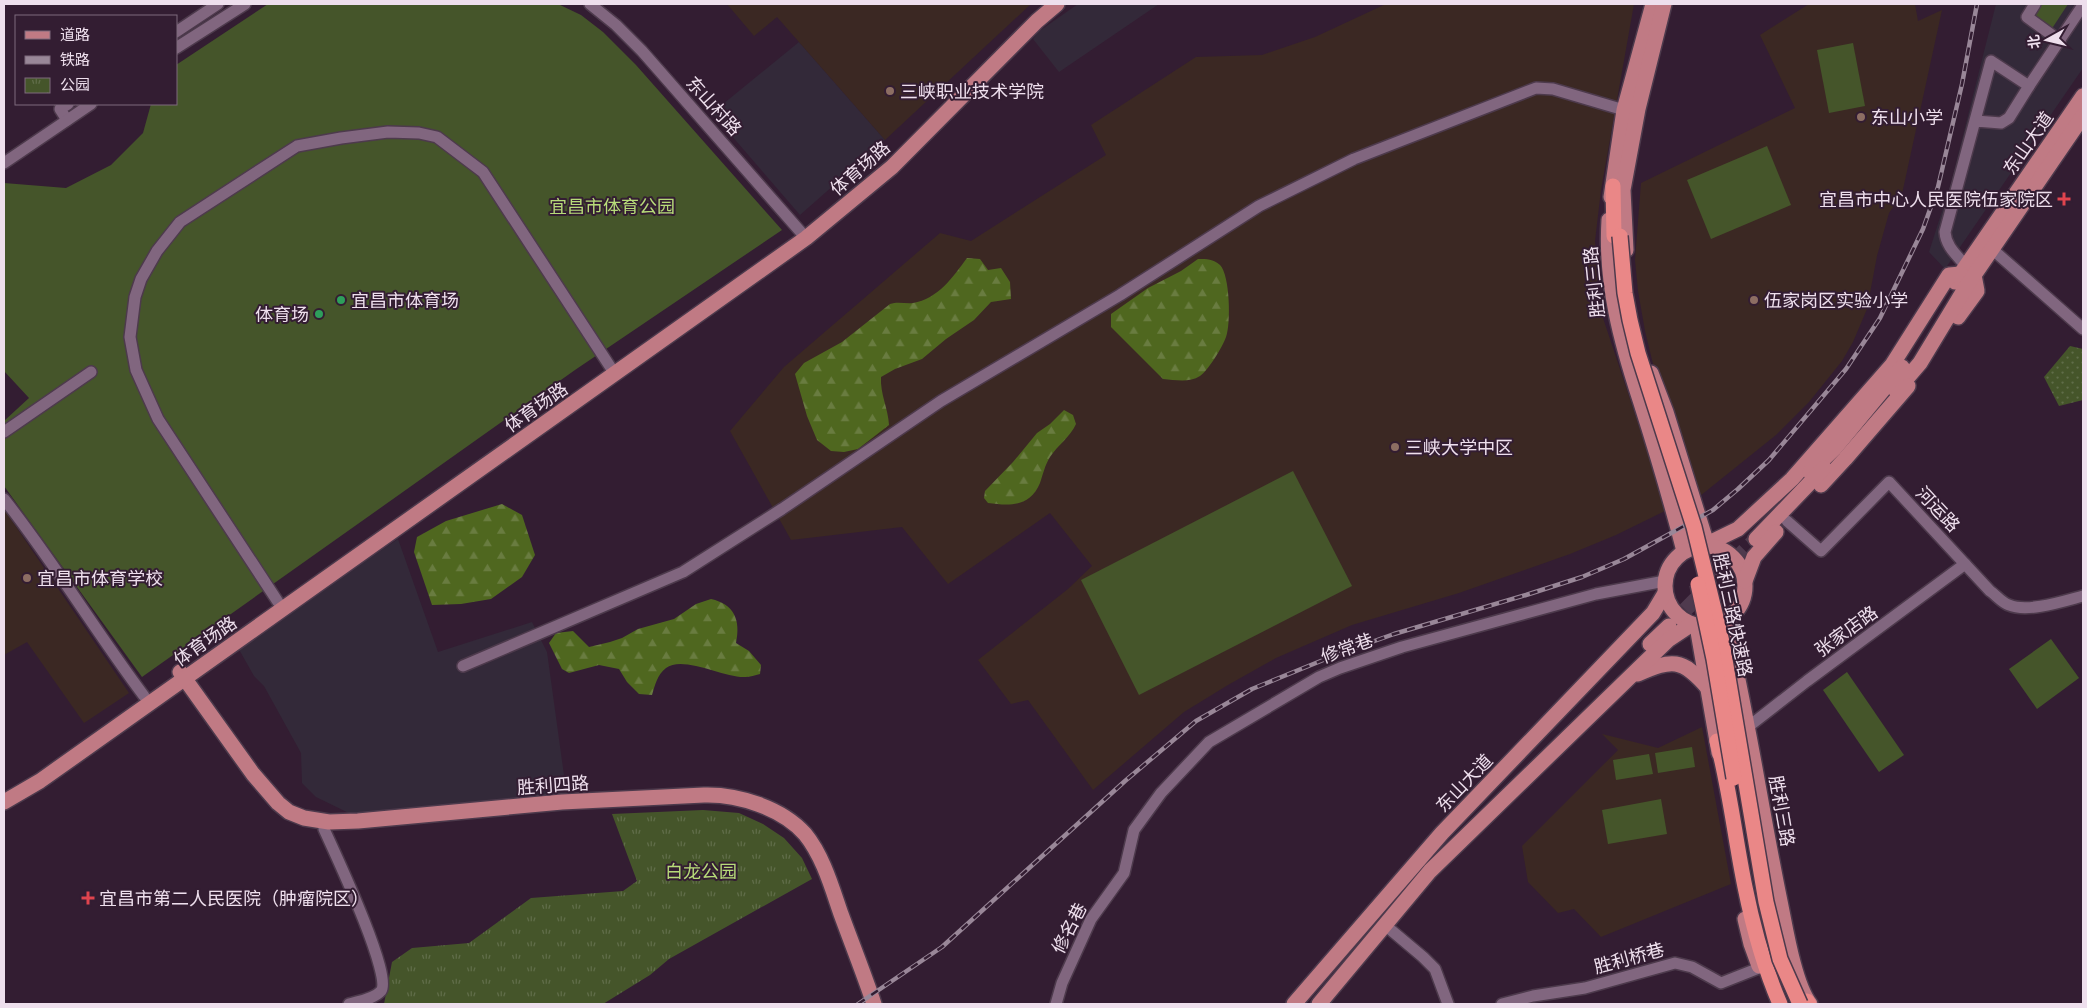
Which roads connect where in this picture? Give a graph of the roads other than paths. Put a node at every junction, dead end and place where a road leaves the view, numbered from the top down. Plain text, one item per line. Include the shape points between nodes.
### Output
1 (218, 4) edge
2 (245, 4) edge
3 (590, 4) edge
4 (1045, 4) edge
5 (1057, 4) edge
6 (1653, 4) edge
7 (1664, 4) edge
8 (2035, 4) edge
9 (2083, 5) edge
10 (178, 31) edge
11 (2060, 41) junction
12 (178, 47) edge
13 (2029, 86) junction
14 (2083, 96) edge
15 (66, 105) edge
16 (90, 105) edge
17 (1624, 110) junction
18 (2083, 116) edge
19 (67, 120) junction
20 (1976, 121) junction
21 (4, 162) edge
22 (1618, 188) junction
23 (804, 234) junction
24 (1617, 236) junction
25 (1992, 248) junction
26 (1964, 277) junction
27 (2037, 287) junction
28 (2083, 319) edge
29 (2083, 329) edge
30 (611, 368) junction
31 (91, 372) dead end
32 (4, 432) edge
33 (4, 499) edge
34 (1787, 521) junction
35 (1753, 536) tunnel mouth
36 (1707, 544) junction
37 (1684, 551) junction
38 (1965, 564) junction
39 (1745, 581) junction
40 (1665, 587) junction
41 (2083, 596) edge
42 (278, 602) junction
43 (1725, 621) junction
44 (1695, 625) junction
45 (463, 666) dead end
46 (179, 677) junction
47 (1630, 677) junction
48 (1708, 689) junction
49 (144, 696) junction
50 (1748, 727) junction
51 (1717, 741) junction
52 (4, 792) edge
53 (4, 802) edge
54 (324, 829) junction
55 (1419, 859) junction
56 (1430, 871) junction
57 (1124, 873) joint
58 (1385, 925) junction
59 (1760, 968) junction
60 (1807, 1003) edge
61 (349, 1004) edge
62 (865, 1004) edge
63 (874, 1004) edge
64 (1056, 1004) edge
65 (1294, 1004) edge
66 (1319, 1004) edge
67 (1448, 1004) edge
68 (1502, 1004) edge
69 (1772, 1004) edge
70 (1780, 1004) edge
71 (1790, 1004) edge

1 - 10 street
2 - 12 street
3 - 23 street, 东山村路 via 642,51
4 - 23 main road, 体育场路 via 888,158
5 - 23 main road, 体育场路 via 1037,20 892,167
6 - 17 main road, 胜利三路
7 - 22 main road, 胜利三路
8 - 11 street via 2027,17
9 - 11 street
11 - 13 street
13 - 20 street via 2009,118 2001,123
13 - 20 street via 1991,61
14 - 26 main road, 东山大道
15 - 19 street via 60,109
16 - 19 street
17 - 22 main road, 胜利三路
17 - 45 street via 1553,88 1536,88 1354,159 1259,206 1120,295 941,401 683,572
18 - 25 main road, 东山大道
19 - 21 street
20 - 26 street via 1945,232 1946,241
22 - 24 highway
22 - 36 main road, 胜利三路 via 1635,319
22 - 37 main road, 胜利三路 via 1608,236 1614,305 1630,373
23 - 30 main road, 体育场路
23 - 46 main road, 体育场路
24 - 60 highway, 胜利三路快速路, bridge via 1638,353 1694,527 1720,633 1766,902 1780,959
24 - 71 highway, 胜利三路快速路, bridge via 1624,322 1699,588 1762,923 1773,964
25 - 26 main road, 东山大道
25 - 27 street
26 - 34 main road via 1977,291 1926,365 1846,460
26 - 35 main road via 1920,363 1782,513
26 - 36 main road via 1949,275 1892,365 1792,479 1738,529
27 - 28 street
27 - 29 street
30 - 42 main road, 体育场路
30 - 42 street via 483,172 437,137 388,132 298,146 180,222 157,252 141,279 135,297 130,337 136,370 158,419
31 - 32 street
33 - 49 street
34 - 38 street, 河运路 via 1821,551 1889,482
34 - 39 main road via 1754,557
36 - 37 main road
36 - 39 main road via 1730,554
37 - 40 main road via 1668,568
38 - 41 street, 河运路 via 2008,605 2034,607
38 - 50 street, 张家店路
39 - 43 main road via 1741,604
40 - 44 main road via 1674,612
40 - 55 main road, 东山大道 via 1653,613
40 - 57 street, 修常巷 via 1596,594 1402,647 1318,677 1209,742 1161,793 1134,830
42 - 46 main road, 体育场路
43 - 44 main road via 1711,626
43 - 50 main road, 胜利三路
44 - 47 main road via 1668,640
44 - 48 main road
46 - 49 main road, 体育场路
46 - 53 main road, 体育场路 via 40,781
46 - 54 main road, 胜利四路 via 260,795 287,818
46 - 63 main road, 胜利四路 via 269,794 289,812 304,818 329,822 358,821 562,802 720,794 766,808 793,824 814,848
47 - 48 main road via 1667,663 1680,664 1694,671
47 - 56 main road
48 - 51 main road
49 - 52 main road, 体育场路 via 45,767
50 - 60 main road, 胜利三路 via 1787,935
51 - 59 main road via 1743,910
51 - 70 highway via 1745,888
54 - 61 street via 376,950 383,984 374,996
54 - 62 main road, 胜利四路 via 368,828 563,809 711,803 743,806 795,834 809,852 825,888
55 - 56 main road via 1665,622 1574,722 1517,775 1434,862
55 - 65 main road, 东山大道
56 - 58 main road
57 - 64 street, 修名巷 via 1090,919
58 - 66 main road
58 - 67 street via 1434,970
59 - 68 street, 胜利桥巷 via 1721,983 1692,966 1675,964 1585,988
59 - 69 main road

